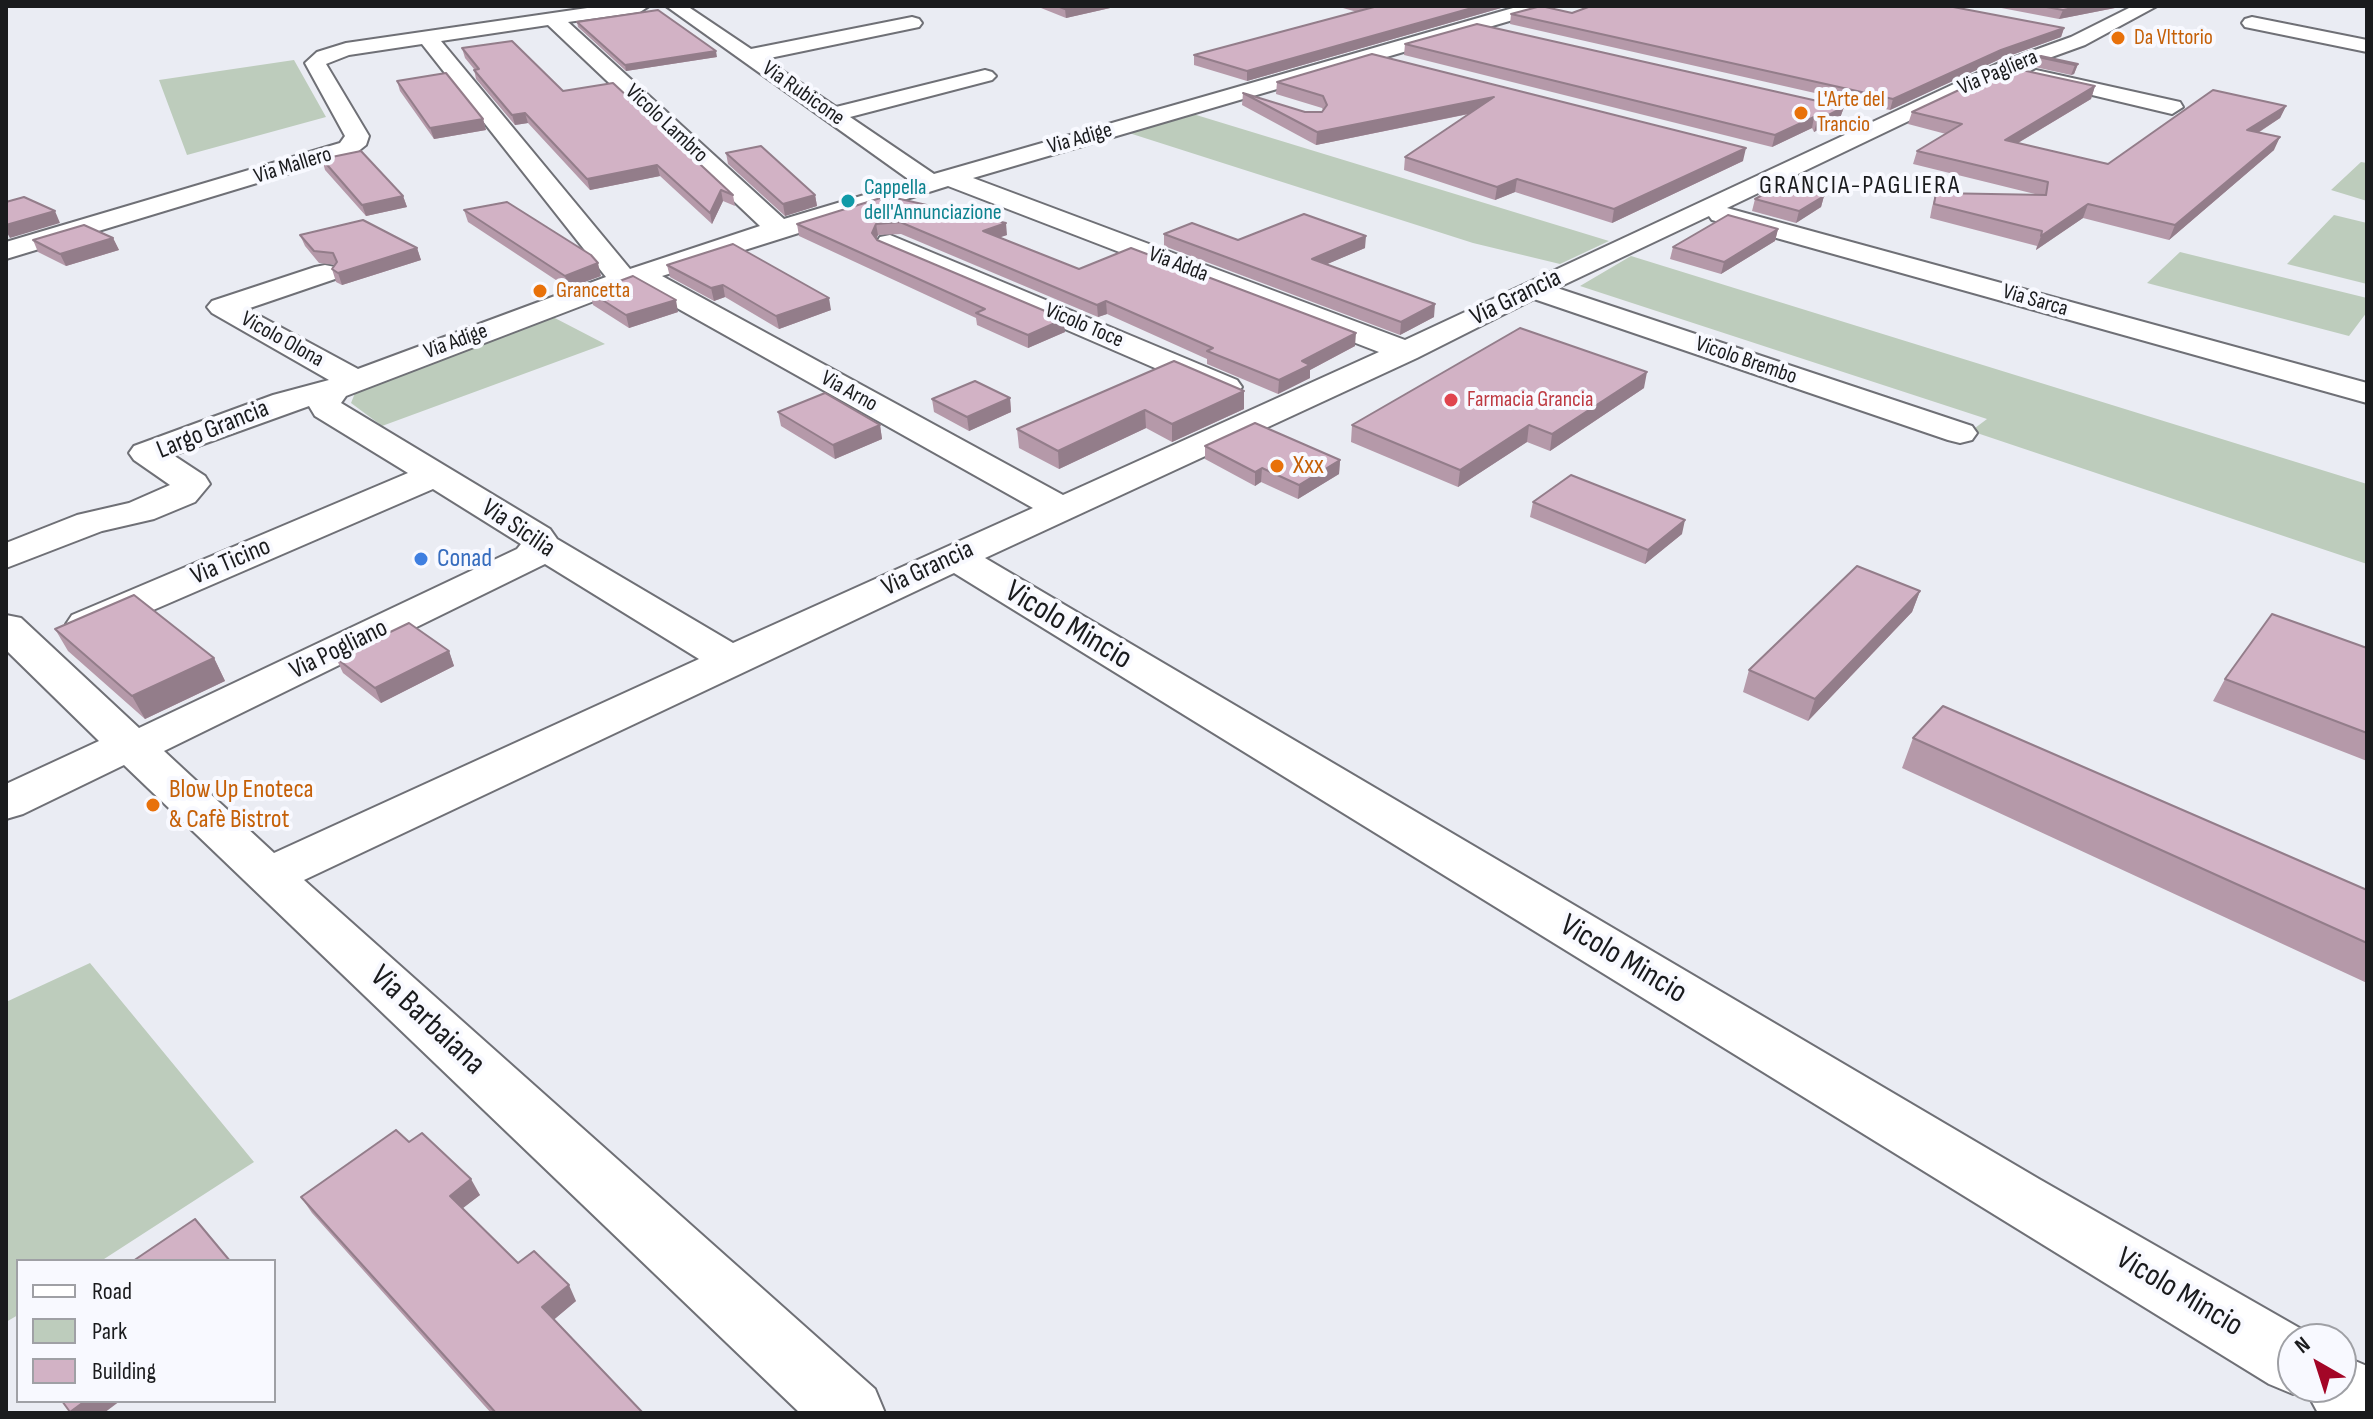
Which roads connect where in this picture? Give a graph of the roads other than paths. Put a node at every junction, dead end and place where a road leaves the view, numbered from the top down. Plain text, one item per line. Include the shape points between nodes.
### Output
1 (640, 6) edge
2 (675, 6) edge
3 (1540, 6) edge
4 (2148, 6) edge
5 (553, 19) junction
6 (912, 23) dead end
7 (2252, 23) dead end
8 (1475, 24) junction
9 (2056, 28) edge
10 (2091, 34) junction
11 (1521, 35) edge
12 (427, 37) junction
13 (2367, 46) edge
14 (1371, 55) junction
15 (749, 56) junction
16 (1416, 67) edge
17 (2002, 69) junction
18 (985, 76) dead end
19 (1238, 93) junction
20 (1275, 104) edge
21 (2172, 107) dead end
22 (1859, 112) edge
23 (833, 115) junction
24 (1895, 121) junction
25 (1762, 155) edge
26 (1800, 165) junction
27 (940, 180) junction
28 (1704, 209) junction
29 (779, 229) junction
30 (890, 243) edge
31 (6, 251) edge
32 (1587, 263) joint
33 (325, 273) edge
34 (631, 278) junction
35 (1532, 289) junction
36 (1406, 351) junction
37 (344, 385) junction
38 (2367, 393) edge
39 (1278, 409) junction
40 (1960, 433) dead end
41 (434, 475) junction
42 (1060, 508) junction
43 (540, 545) junction
44 (6, 556) edge
45 (955, 557) junction
46 (17, 638) edge
47 (731, 660) junction
48 (130, 747) junction
49 (6, 803) edge
50 (268, 876) junction
51 (2277, 1352) edge
52 (850, 1413) edge

1 - 5 street, Via Mallero
2 - 15 street, Via Rubicone
3 - 8 street, Via Adige
4 - 10 street, Via Pagliera
5 - 12 street, Via Mallero
5 - 29 street, Vicolo Lambro
6 - 15 street
7 - 13 street
8 - 11 street
8 - 14 street, Via Adige
9 - 10 street
10 - 17 street, Via Pagliera
12 - 31 street, Via Mallero via 346,49 315,63 357,136 348,148
12 - 34 street
14 - 16 street
14 - 19 street, Via Adige
15 - 23 street, Via Rubicone
17 - 21 street
17 - 24 street, Via Pagliera
18 - 23 street
19 - 20 street
19 - 27 street, Via Adige
22 - 24 street
23 - 27 street, Via Rubicone
24 - 26 street, Via Pagliera
25 - 26 street
26 - 28 street, Via Pagliera
27 - 29 street, Via Adige
27 - 36 street, Via Adda
28 - 32 street, Via Pagliera
28 - 38 street, Via Sarca
29 - 34 street, Via Adige
30 - 39 street, Vicolo Toce
32 - 35 street, Via Grancia
33 - 37 street, Vicolo Olona via 222,307
34 - 37 street, Via Adige
34 - 42 street, Via Arno
35 - 36 street, Via Grancia
35 - 40 street, Vicolo Brembo
36 - 39 street, Via Grancia
37 - 41 street, Via Sicilia via 326,398 327,409
37 - 44 street, Largo Grancia via 146,453 191,487 141,511 90,523
39 - 42 street, Via Grancia
41 - 43 street, Via Sicilia via 537,537
41 - 46 street, Via Ticino
42 - 45 street, Via Grancia
43 - 47 street, Via Sicilia
43 - 48 street, Via Pogliano via 538,552 517,564
45 - 47 street, Via Grancia
45 - 51 street, Vicolo Mincio
46 - 48 street, Via Barbaiana
47 - 50 street, Via Grancia
48 - 49 street, Via Pogliano
48 - 50 street, Via Barbaiana
50 - 52 street, Via Barbaiana

